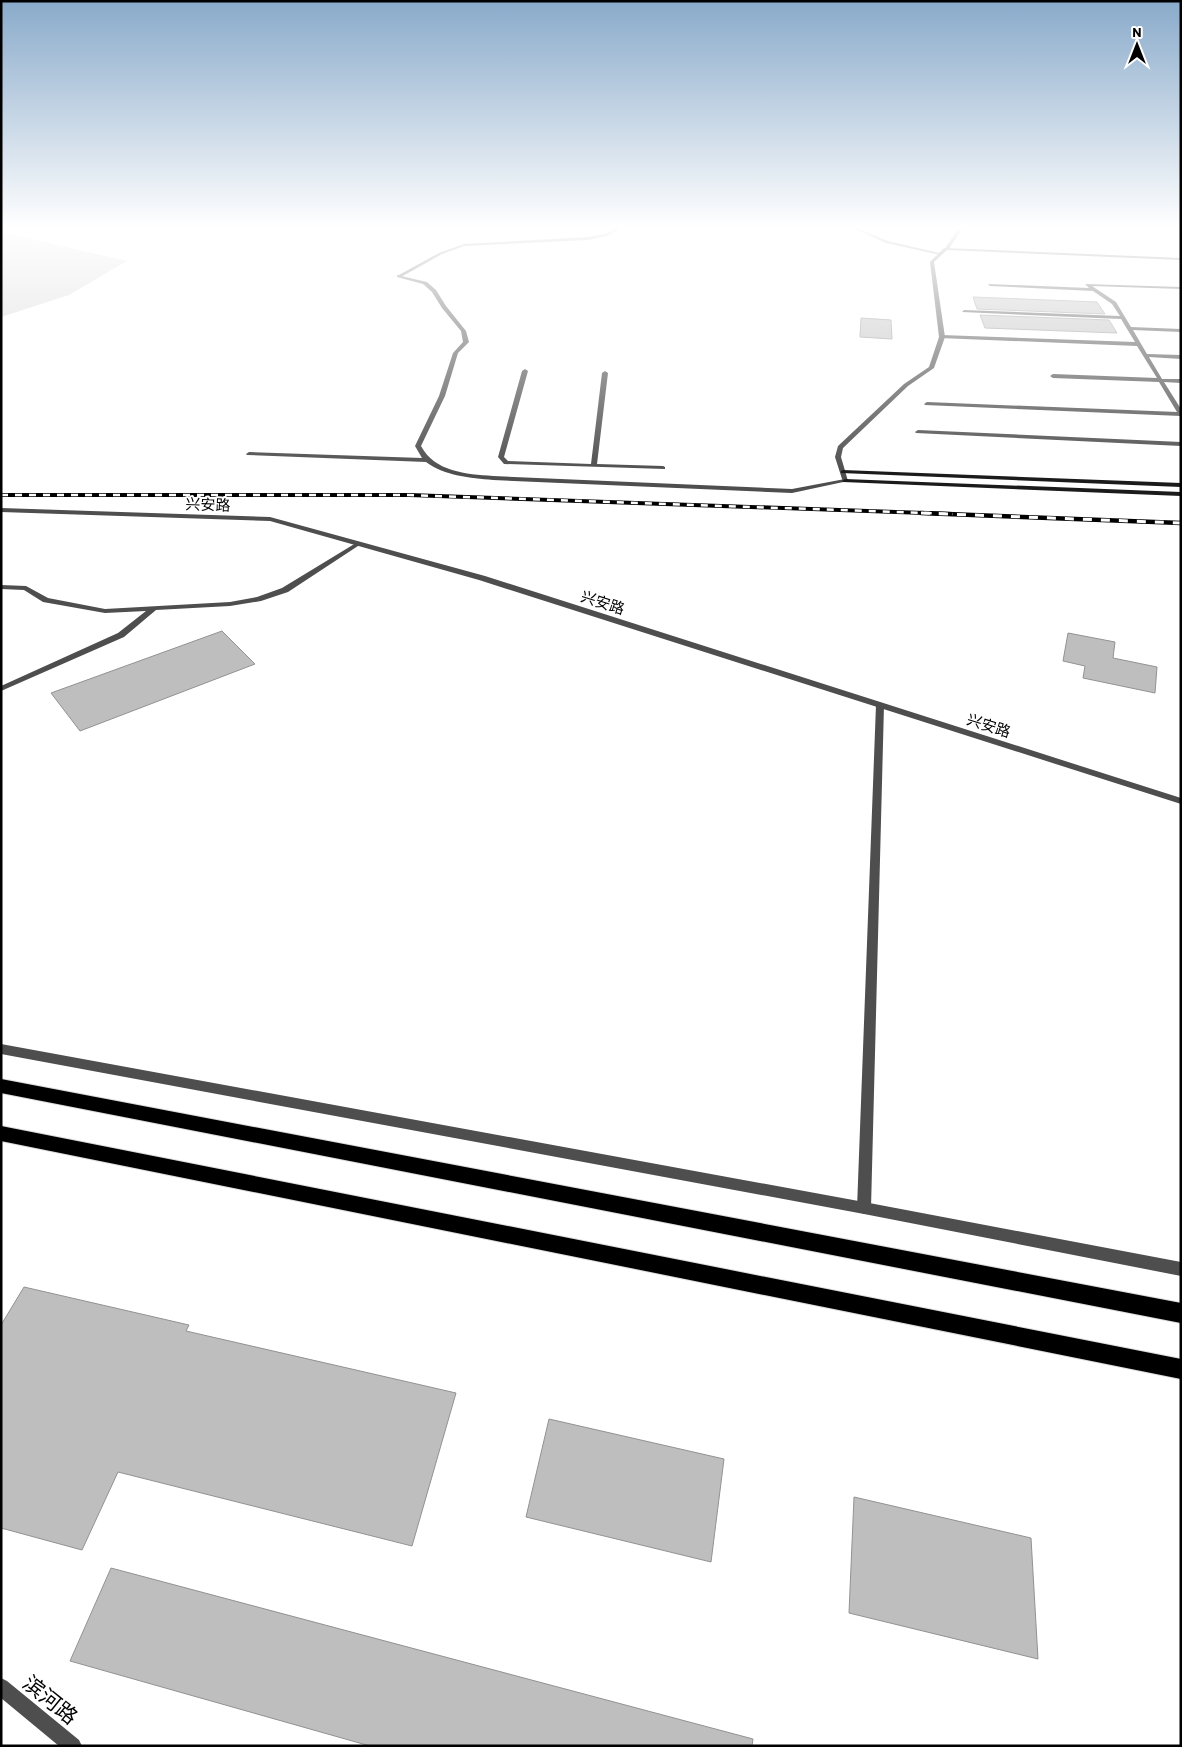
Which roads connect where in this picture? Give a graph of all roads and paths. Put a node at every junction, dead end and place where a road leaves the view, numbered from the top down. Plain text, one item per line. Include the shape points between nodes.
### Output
1 (446, 311) edge
2 (938, 311) edge
3 (964, 311) dead end
4 (1118, 311) edge
5 (1122, 318) junction
6 (1128, 328) junction
7 (1181, 331) edge
8 (942, 337) junction
9 (1136, 344) junction
10 (1144, 355) junction
11 (1181, 357) edge
12 (525, 371) dead end
13 (605, 373) dead end
14 (1053, 376) dead end
15 (1161, 380) junction
16 (1181, 381) edge
17 (927, 404) dead end
18 (1181, 414) edge
19 (918, 432) dead end
20 (1181, 444) edge
21 (249, 454) dead end
22 (428, 460) junction
23 (591, 466) junction
24 (663, 468) dead end
25 (843, 472) junction
26 (844, 481) junction
27 (584, 482) junction
28 (1181, 484) edge
29 (1181, 494) edge
30 (1, 510) edge
31 (358, 544) junction
32 (1, 587) edge
33 (154, 608) junction
34 (1, 689) edge
35 (880, 705) junction
36 (1181, 801) edge
37 (1, 1049) edge
38 (1, 1086) edge
39 (1, 1133) edge
40 (864, 1208) junction
41 (1181, 1269) edge
42 (1181, 1313) edge
43 (1181, 1369) edge
44 (1, 1687) edge
45 (73, 1746) edge

1 - 22 street via 464,331 466,342 456,353 442,396 418,446
2 - 8 street
3 - 5 street
4 - 5 street
5 - 6 street
6 - 7 street
6 - 9 street
8 - 9 street
8 - 25 street via 931,368 906,386 840,447 838,457
9 - 10 street
10 - 11 street
10 - 15 street
12 - 23 street via 501,457 506,463
13 - 23 street
14 - 15 street
15 - 16 street
15 - 18 street
17 - 18 street
19 - 20 street
21 - 22 street
22 - 27 street via 454,473 479,477
23 - 24 street
23 - 27 street
25 - 26 street
25 - 28 main road
26 - 27 street via 792,491
26 - 29 main road
30 - 31 street, 兴安路 via 270,519
31 - 33 street via 296,584 272,595 230,604
31 - 35 street, 兴安路 via 482,578
32 - 33 street via 26,588 46,600 105,611
33 - 34 street via 121,635
35 - 36 street, 兴安路
35 - 40 street
37 - 40 street
38 - 42 highway
39 - 43 highway
40 - 41 street
44 - 45 street, 滨河路

